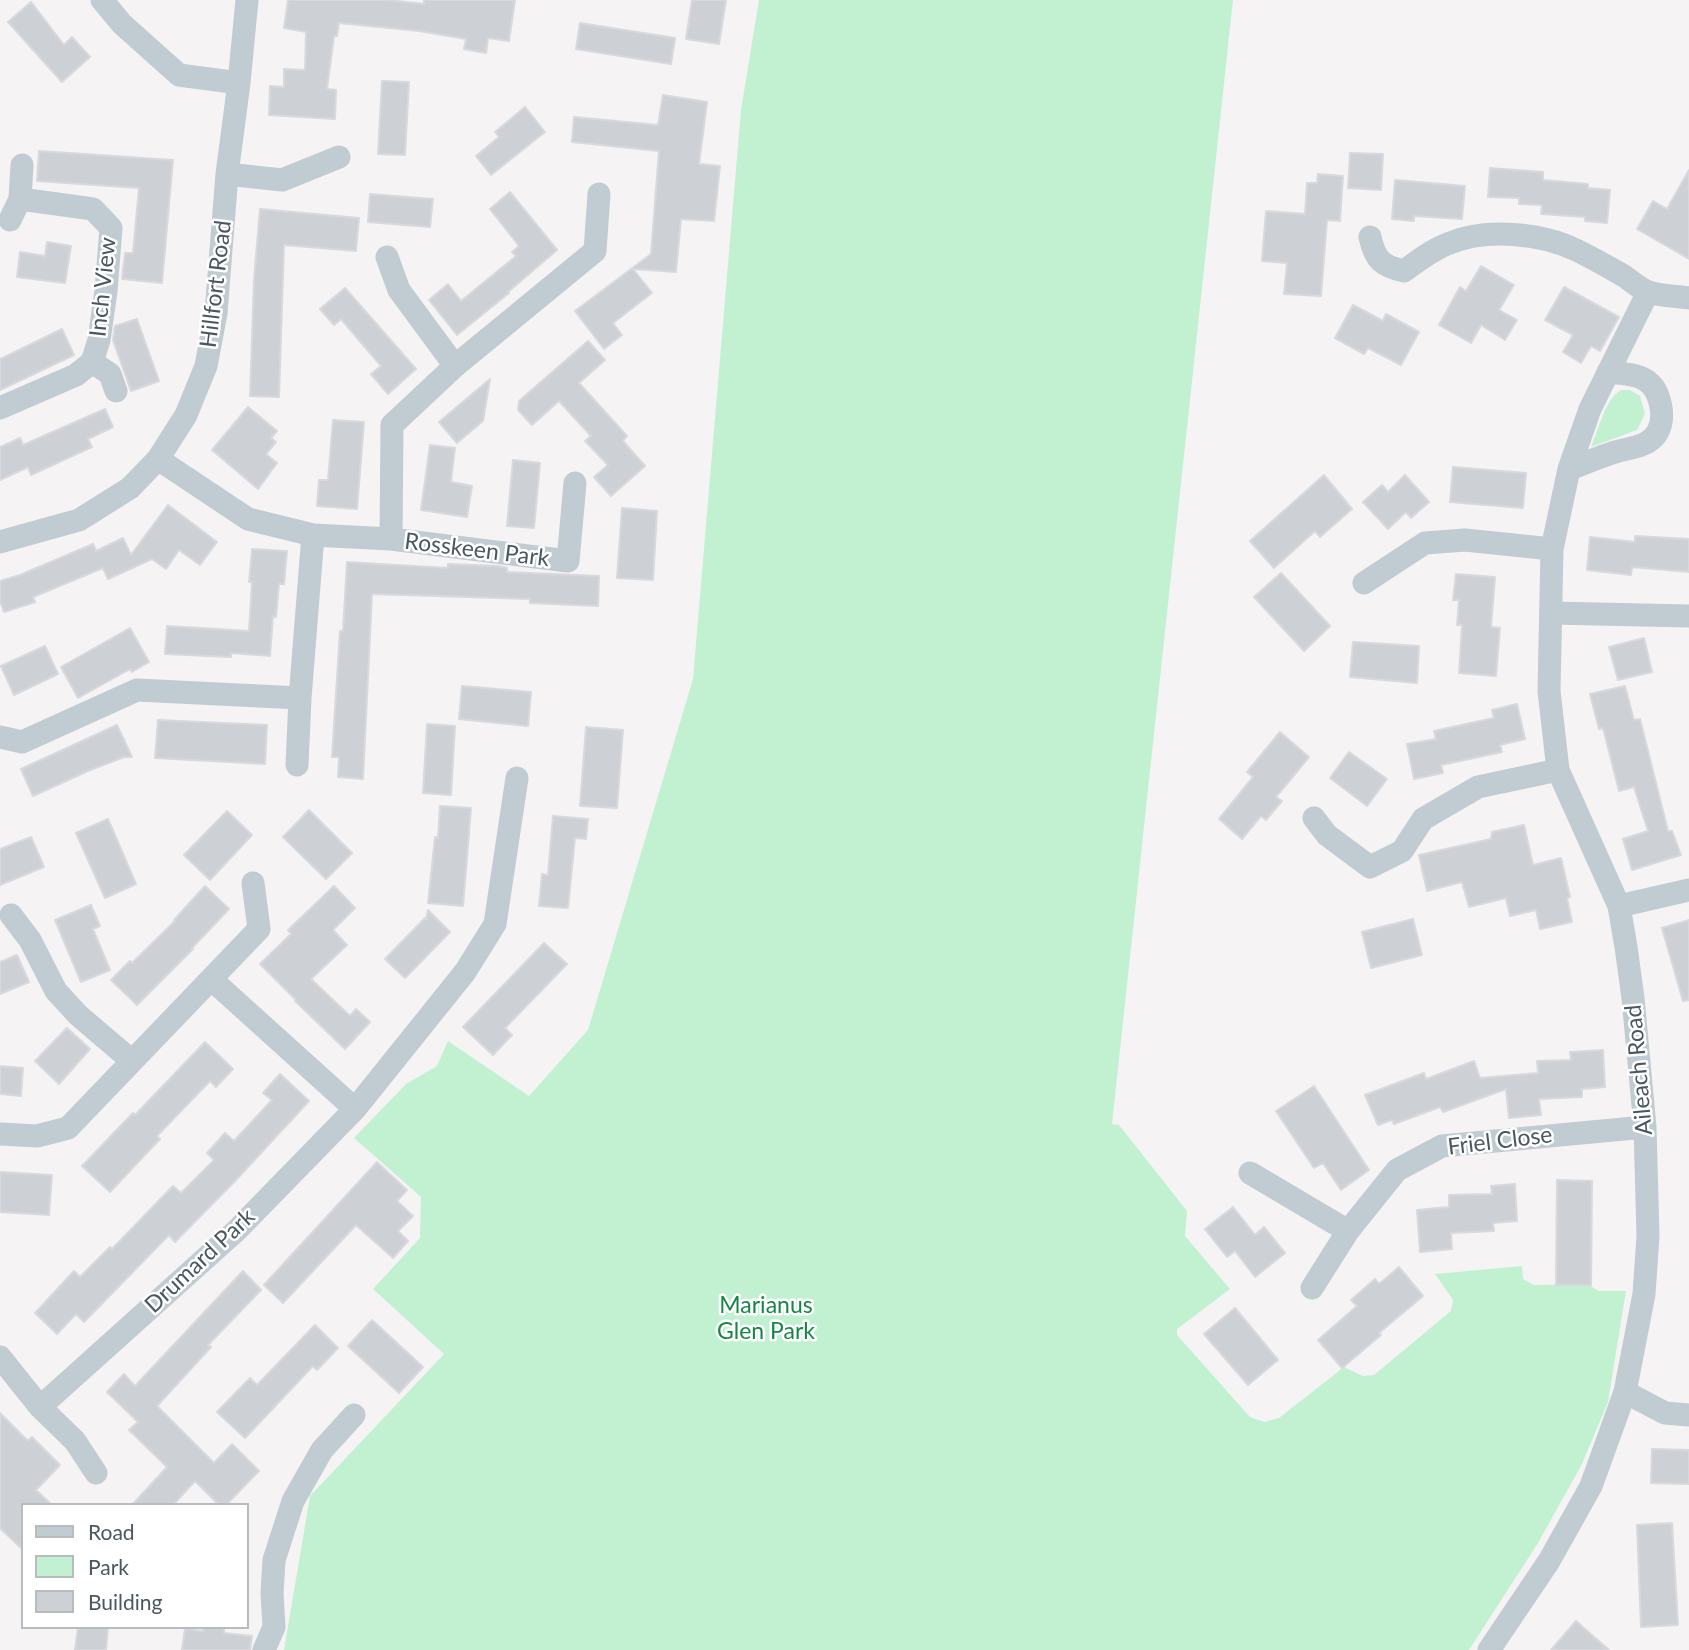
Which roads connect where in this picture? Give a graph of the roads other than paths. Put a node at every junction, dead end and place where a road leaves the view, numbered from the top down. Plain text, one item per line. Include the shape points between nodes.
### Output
1 (102, 0) edge
2 (247, 0) edge
3 (239, 83) junction
4 (339, 158) dead end
5 (22, 165) dead end
6 (227, 174) junction
7 (599, 194) dead end
8 (20, 199) junction
9 (10, 220) dead end
10 (1370, 237) dead end
11 (387, 257) dead end
12 (1648, 292) junction
13 (1689, 298) edge
14 (92, 362) junction
15 (455, 366) junction
16 (1608, 372) junction
17 (117, 391) dead end
18 (0, 408) edge
19 (158, 459) junction
20 (1569, 469) junction
21 (575, 483) dead end
22 (313, 535) junction
23 (391, 539) junction
24 (0, 542) edge
25 (1552, 549) junction
26 (1364, 583) dead end
27 (1552, 613) junction
28 (1689, 616) edge
29 (300, 698) junction
30 (0, 737) edge
31 (297, 765) dead end
32 (1558, 770) junction
33 (517, 778) dead end
34 (1314, 818) dead end
35 (253, 883) dead end
36 (1689, 890) edge
37 (1619, 906) junction
38 (10, 915) dead end
39 (211, 979) junction
40 (132, 1062) junction
41 (355, 1109) junction
42 (1645, 1127) junction
43 (0, 1134) edge
44 (1250, 1173) dead end
45 (1348, 1231) junction
46 (1312, 1288) dead end
47 (0, 1357) edge
48 (1625, 1392) junction
49 (40, 1407) junction
50 (354, 1415) dead end
51 (1689, 1415) edge
52 (96, 1473) dead end
53 (264, 1650) edge
54 (1489, 1650) edge

1 - 3 street via 179,75
2 - 3 street, Hillfort Road
3 - 6 street, Hillfort Road
4 - 6 street via 282,180
5 - 8 street
6 - 19 street, Hillfort Road via 216,313 206,366 186,415
7 - 15 street, Rosskeen Park via 595,251
8 - 9 street
8 - 14 street, Inch View via 93,209 111,228 99,341
10 - 12 street via 1379,261 1404,271 1449,243 1473,236 1534,237 1575,249
11 - 15 street via 399,290
12 - 13 street
12 - 16 street, Aileach Road
14 - 17 street, Inch View via 110,374
14 - 18 street, Inch View via 76,375
15 - 23 street, Rosskeen Park via 391,425
16 - 20 street, Aileach Road
16 - 20 street via 1640,377 1654,386 1660,402 1660,428 1644,444
19 - 22 street, Rosskeen Park via 248,519
19 - 24 street, Hillfort Road via 130,488 79,520
20 - 25 street, Aileach Road
21 - 23 street, Rosskeen Park via 568,561
22 - 23 street, Rosskeen Park
22 - 29 street
25 - 26 street via 1465,540 1426,543
25 - 27 street, Aileach Road
27 - 28 street
27 - 32 street, Aileach Road via 1549,691
29 - 30 street via 137,690 22,742
29 - 31 street
32 - 34 street via 1478,787 1423,819 1402,851 1370,867 1327,835
32 - 37 street, Aileach Road
33 - 41 street, Drumard Park via 495,924 465,972
35 - 39 street via 259,929
36 - 37 street
37 - 42 street, Aileach Road
38 - 40 street via 30,940 55,991
39 - 40 street
39 - 41 street
40 - 43 street via 68,1128 37,1136
41 - 49 street, Drumard Park via 237,1230
42 - 45 street, Friel Close via 1442,1146 1397,1170
42 - 48 street, Aileach Road via 1644,1294
44 - 45 street
45 - 46 street, Friel Close
47 - 49 street
48 - 51 street via 1665,1413
48 - 54 street, Aileach Road via 1591,1486 1549,1562
49 - 52 street via 75,1441
50 - 53 street via 322,1450 293,1501 274,1560 274,1627

